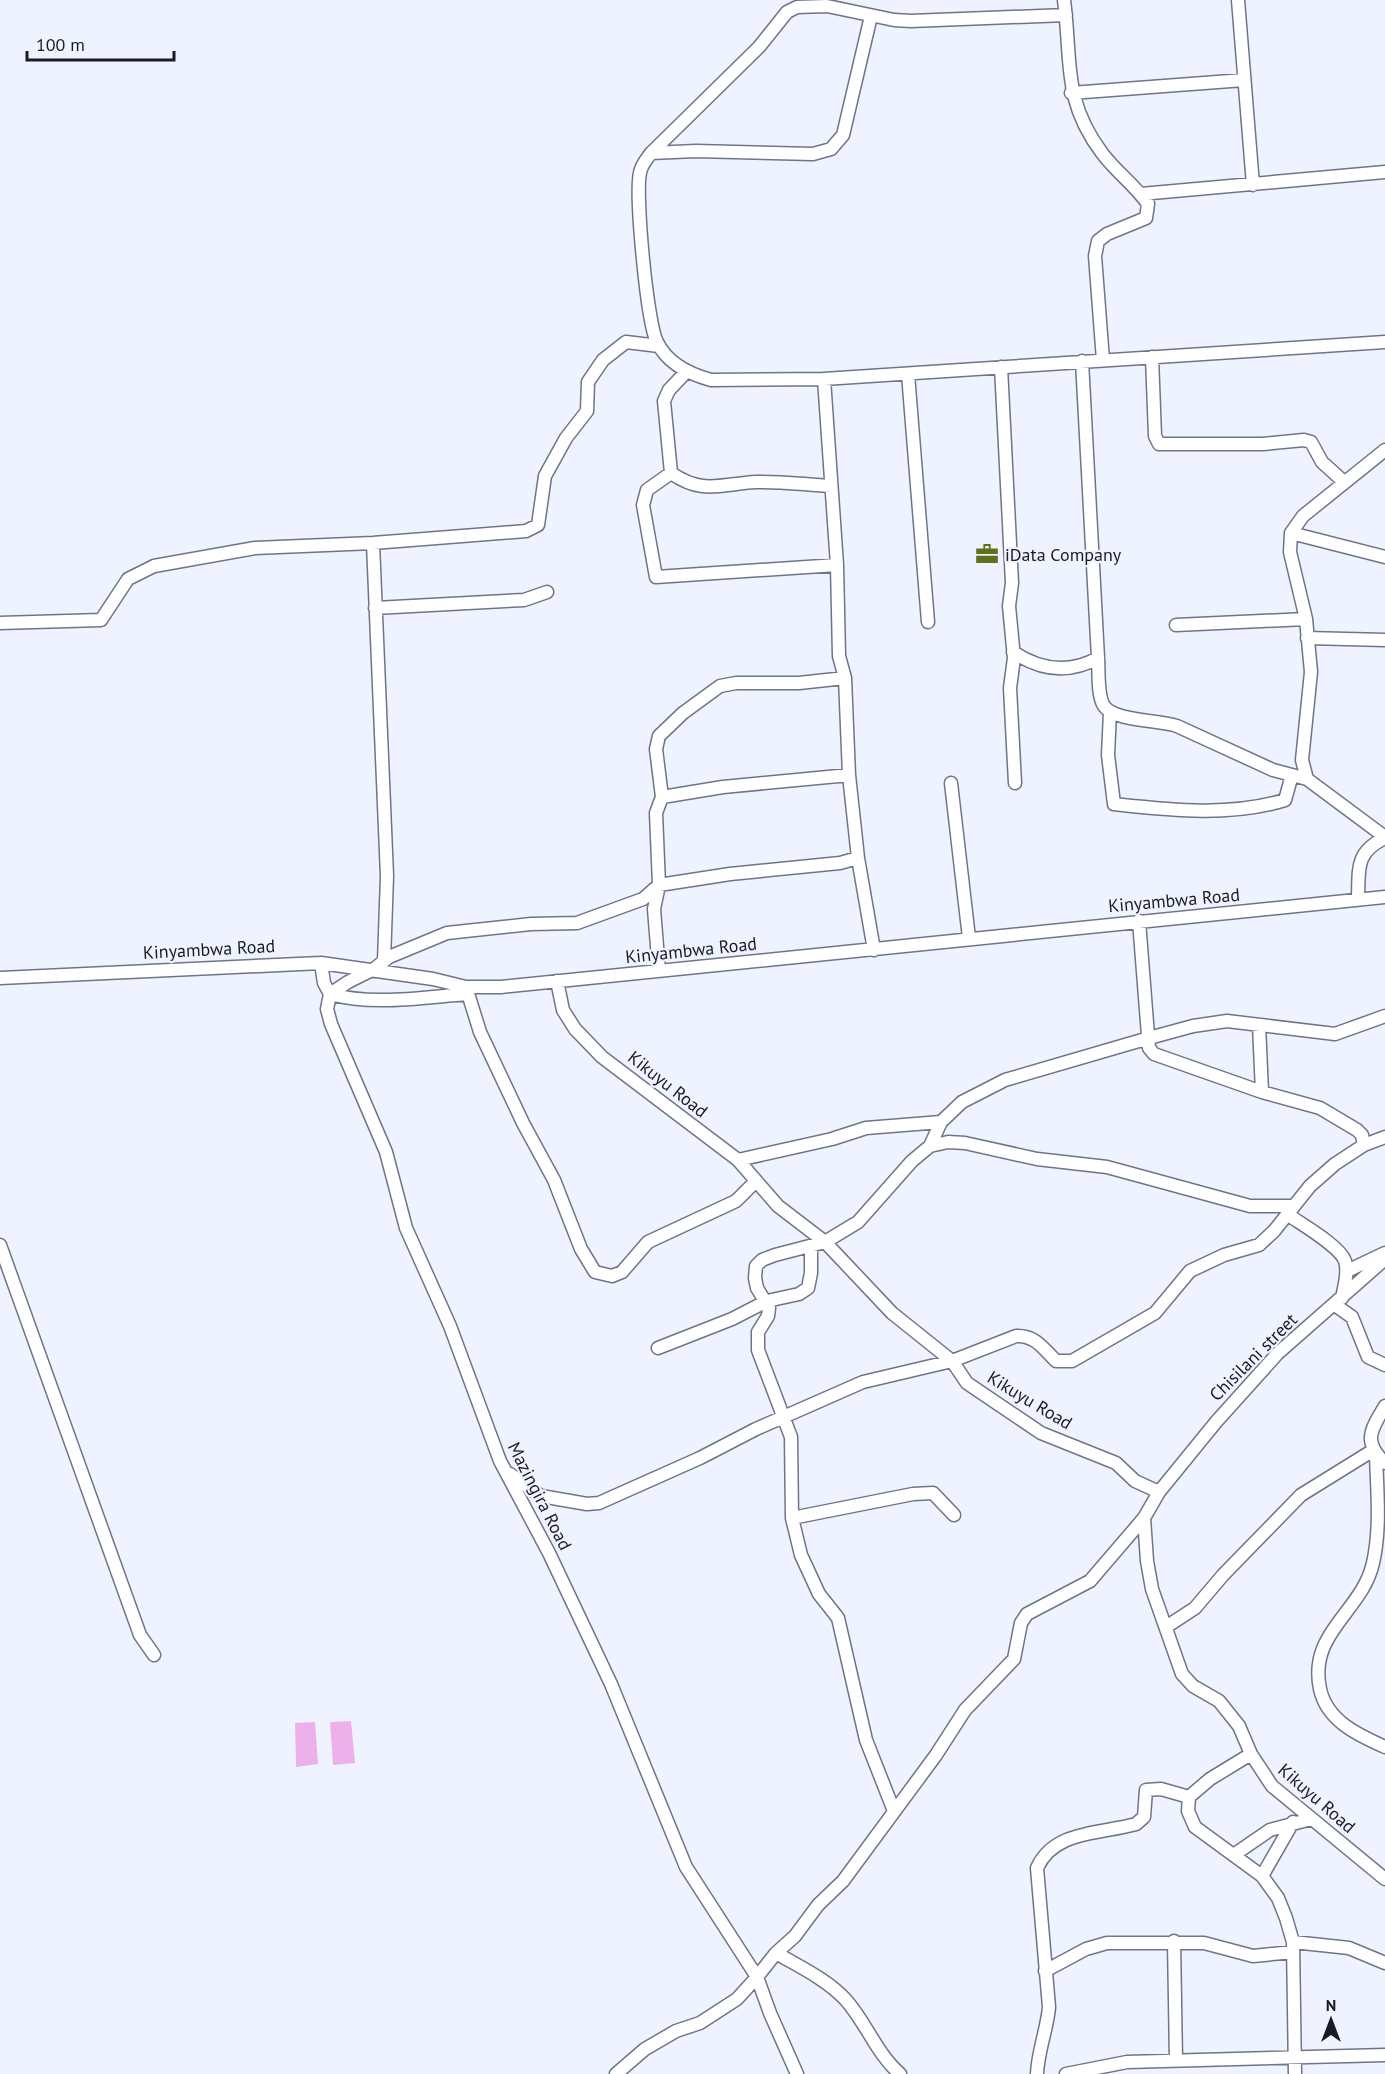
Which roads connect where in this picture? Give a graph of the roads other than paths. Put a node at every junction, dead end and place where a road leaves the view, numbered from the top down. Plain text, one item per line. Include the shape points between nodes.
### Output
1 (1064, 0) edge
2 (1238, 0) edge
3 (871, 15) junction
4 (1066, 15) junction
5 (1244, 80) junction
6 (1071, 93) junction
7 (651, 153) junction
8 (1385, 172) edge
9 (1252, 185) junction
10 (1141, 194) junction
11 (1385, 342) edge
12 (659, 346) junction
13 (1152, 357) junction
14 (1103, 360) junction
15 (1082, 362) junction
16 (1001, 367) junction
17 (687, 371) junction
18 (908, 374) junction
19 (824, 379) junction
20 (1385, 450) edge
21 (670, 473) junction
22 (1344, 482) junction
23 (831, 486) junction
24 (1291, 533) junction
25 (373, 543) junction
26 (1385, 557) edge
27 (837, 565) junction
28 (547, 592) dead end
29 (375, 608) junction
30 (1306, 619) junction
31 (928, 622) dead end
32 (0, 623) edge
33 (1176, 625) dead end
34 (1307, 638) junction
35 (1385, 640) edge
36 (1013, 652) junction
37 (1098, 658) junction
38 (845, 678) junction
39 (1110, 712) junction
40 (849, 775) junction
41 (1292, 775) junction
42 (1307, 779) junction
43 (951, 783) dead end
44 (1015, 783) dead end
45 (662, 797) junction
46 (1385, 838) edge
47 (858, 858) junction
48 (659, 885) junction
49 (1385, 897) edge
50 (1358, 899) junction
51 (1139, 921) junction
52 (969, 938) junction
53 (874, 950) junction
54 (384, 961) junction
55 (321, 963) junction
56 (374, 969) junction
57 (659, 971) junction
58 (0, 978) edge
59 (557, 981) junction
60 (467, 991) junction
61 (330, 994) junction
62 (1385, 1016) edge
63 (1259, 1025) junction
64 (1149, 1038) junction
65 (1262, 1092) junction
66 (941, 1122) junction
67 (1385, 1137) edge
68 (1364, 1145) junction
69 (930, 1146) junction
70 (738, 1160) junction
71 (756, 1181) junction
72 (1290, 1210) junction
73 (825, 1242) junction
74 (0, 1245) edge
75 (811, 1246) junction
76 (1385, 1253) edge
77 (1385, 1259) edge
78 (1347, 1271) junction
79 (767, 1301) junction
80 (1338, 1302) junction
81 (658, 1348) dead end
82 (952, 1361) junction
83 (1385, 1365) edge
84 (1385, 1406) edge
85 (783, 1417) junction
86 (1378, 1456) edge
87 (508, 1473) junction
88 (1159, 1492) junction
89 (954, 1515) dead end
90 (792, 1518) junction
91 (1144, 1518) junction
92 (1166, 1627) junction
93 (154, 1655) dead end
94 (1385, 1748) edge
95 (1251, 1754) junction
96 (1189, 1797) junction
97 (894, 1811) junction
98 (1311, 1819) junction
99 (1293, 1822) junction
100 (1235, 1854) junction
101 (1262, 1876) junction
102 (1385, 1879) edge
103 (1174, 1941) junction
104 (1293, 1947) junction
105 (776, 1953) junction
106 (1385, 1963) edge
107 (1045, 1971) junction
108 (757, 1977) junction
109 (1385, 2055) edge
110 (1295, 2059) junction
111 (1176, 2061) junction
112 (616, 2074) edge
113 (797, 2074) edge
114 (900, 2074) edge
115 (1037, 2074) edge
116 (1066, 2074) edge
117 (1295, 2074) edge

1 - 4 street
2 - 5 street
3 - 4 street via 911,21
3 - 7 street via 808,5 787,12 759,47
3 - 7 street via 847,123 831,149 813,154
4 - 6 street
5 - 6 street
5 - 9 street
6 - 10 street via 1082,124 1104,156
7 - 12 street via 642,166 639,187 647,296
8 - 9 street
9 - 10 street
10 - 14 street via 1148,204 1146,218 1107,234 1098,241 1096,249
11 - 13 street
12 - 17 street
12 - 25 street via 626,342 603,360 588,382 587,411 545,476 538,525 526,531
13 - 14 street
13 - 22 street via 1155,436 1159,444 1304,440 1311,442 1322,462
14 - 15 street
15 - 16 street
15 - 37 street
16 - 18 street
16 - 36 street
17 - 19 street via 711,380
17 - 21 street via 664,401
18 - 19 street
18 - 31 street
19 - 23 street
20 - 22 street
21 - 23 street via 707,489 757,482
21 - 27 street via 647,490 643,505 656,577
22 - 24 street via 1303,516
23 - 27 street
24 - 26 street
24 - 30 street via 1290,552
25 - 29 street
25 - 32 street via 255,548 154,566 128,579 101,620
27 - 38 street via 839,656
28 - 29 street via 524,600
29 - 54 street via 387,876
30 - 33 street
30 - 34 street
34 - 35 street
34 - 42 street via 1311,672 1302,760
36 - 37 street via 1029,661 1064,669
36 - 44 street via 1010,688
37 - 39 street via 1103,704
38 - 40 street
38 - 45 street via 736,683 709,693 659,736 656,749
39 - 41 street via 1161,720
39 - 41 street via 1108,755 1114,804 1170,810 1268,805 1285,800
40 - 45 street
40 - 47 street
41 - 42 street
42 - 46 street
43 - 52 street
45 - 48 street via 656,823
46 - 50 street via 1371,845 1361,858
47 - 48 street
47 - 53 street
48 - 54 street via 642,899 583,922 456,931
48 - 57 street via 654,909
49 - 50 street, Kinyambwa Road
50 - 51 street, Kinyambwa Road
51 - 52 street, Kinyambwa Road
51 - 64 street
52 - 53 street, Kinyambwa Road
53 - 57 street, Kinyambwa Road
54 - 56 street
55 - 56 street, Kinyambwa Road
55 - 58 street, Kinyambwa Road
55 - 61 street, Mazingira Road
56 - 60 street, Kinyambwa Road
56 - 61 street
57 - 59 street, Kinyambwa Road
59 - 60 street, Kinyambwa Road
59 - 70 street, Kikuyu Road via 563,1010 602,1057
60 - 61 street via 362,999
60 - 71 street via 480,1032 595,1272 612,1276 622,1272 648,1242 736,1201
61 - 87 street, Mazingira Road via 327,1009 331,1024 386,1152 406,1228
62 - 63 street via 1335,1034
63 - 64 street via 1227,1021
63 - 65 street
64 - 65 street via 1154,1054
64 - 66 street via 1005,1080 962,1102
65 - 68 street via 1320,1108 1357,1130
66 - 69 street
66 - 70 street via 866,1128
67 - 68 street
68 - 72 street via 1335,1164
69 - 72 street via 965,1143 1037,1159 1107,1167 1250,1206
69 - 73 street via 858,1222
70 - 71 street, Kikuyu Road
71 - 73 street, Kikuyu Road via 778,1206
72 - 78 street via 1339,1251
72 - 82 street via 1259,1245 1224,1255 1190,1272 1155,1313 1072,1361 1056,1361 1035,1339 1016,1336
73 - 75 street
73 - 82 street, Kikuyu Road via 892,1313
74 - 93 street via 140,1635
75 - 79 street via 808,1288
75 - 79 street via 768,1257 756,1266 757,1288
76 - 78 street
77 - 80 street, Chisilani street
78 - 80 street
79 - 81 street
79 - 85 street via 769,1312 758,1332 758,1350
80 - 83 street via 1352,1317 1368,1357
80 - 88 street, Chisilani street via 1278,1353
82 - 85 street via 863,1382
82 - 88 street, Kikuyu Road via 967,1383 1032,1427 1116,1463 1135,1481
84 - 86 street via 1371,1432
85 - 87 street via 599,1503 541,1496
85 - 90 street via 791,1437
86 - 92 street via 1301,1495 1195,1608
86 - 94 street via 1373,1565 1323,1645 1317,1678 1322,1700 1332,1716
87 - 108 street, Mazingira Road via 611,1684 686,1867
88 - 91 street
89 - 90 street via 933,1493
90 - 97 street via 801,1555 819,1594 838,1618 866,1740
91 - 92 street, Kikuyu Road via 1152,1589
91 - 97 street via 1090,1581 1027,1614 1021,1623 1014,1659 965,1710
92 - 95 street, Kikuyu Road via 1182,1674 1219,1701 1239,1726
95 - 96 street
95 - 98 street, Kikuyu Road via 1272,1786
96 - 100 street via 1188,1811 1195,1827
96 - 107 street via 1161,1789 1146,1790 1144,1817 1136,1824 1064,1840 1043,1854 1037,1868
97 - 105 street via 843,1881
98 - 99 street
98 - 102 street, Kikuyu Road
99 - 100 street via 1270,1830
99 - 101 street
100 - 101 street
101 - 104 street via 1278,1898
103 - 104 street via 1204,1943 1253,1956
103 - 107 street via 1107,1943 1086,1949
103 - 111 street
104 - 106 street via 1349,1948
104 - 110 street
105 - 108 street
105 - 114 street via 828,1983 846,2000
107 - 115 street via 1048,2024 1040,2041
108 - 112 street via 737,1999 700,2023 656,2043
108 - 113 street, Mazingira Road
109 - 110 street
110 - 111 street
110 - 117 street
111 - 116 street via 1127,2062

